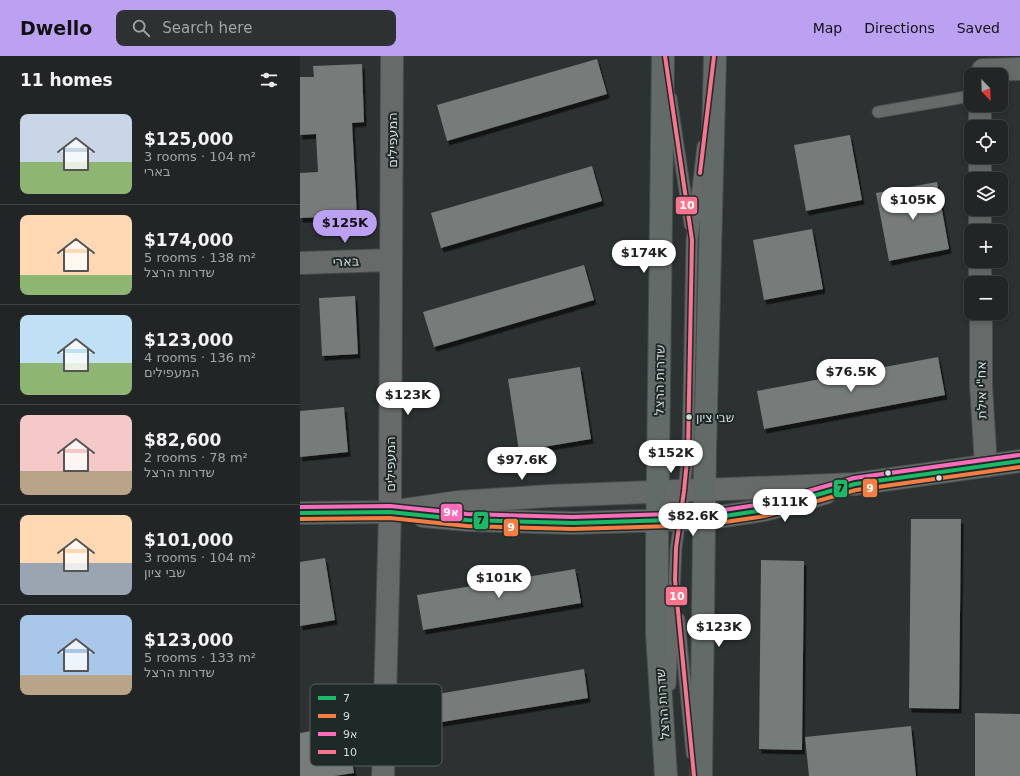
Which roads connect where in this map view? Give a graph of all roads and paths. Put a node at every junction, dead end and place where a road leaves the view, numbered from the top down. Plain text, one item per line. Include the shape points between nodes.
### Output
1 (392, 56) edge
2 (664, 56) edge
3 (714, 56) edge
4 (983, 67) edge
5 (1020, 69) edge
6 (964, 97) edge
7 (878, 112) dead end
8 (692, 240) junction
9 (391, 260) junction
10 (300, 263) edge
11 (980, 320) edge
12 (1020, 461) edge
13 (986, 466) junction
14 (855, 484) junction
15 (695, 491) junction
16 (658, 492) junction
17 (390, 512) junction
18 (300, 513) edge
19 (705, 519) junction
20 (680, 520) junction
21 (657, 521) junction
22 (675, 580) junction
23 (385, 684) edge
24 (383, 766) edge
25 (666, 772) edge
26 (383, 776) edge
27 (694, 776) edge
28 (701, 776) edge

1 - 9 street, המעפילים
2 - 8 lane
2 - 16 main road, שדרות הרצל
3 - 8 lane
3 - 15 main road
4 - 5 street
6 - 7 lane
8 - 15 lane via 688,450
9 - 10 street, בארי
9 - 17 street, המעפילים
11 - 13 street, אח"י אילת via 982,425
12 - 13 street
13 - 14 street
14 - 15 street
14 - 19 street via 764,510
15 - 16 street
15 - 19 main road
15 - 20 lane
16 - 17 street via 458,502
16 - 21 main road, שדרות הרצל
17 - 18 street
17 - 21 street via 467,520 573,523
17 - 23 street, המעפילים
19 - 20 street
19 - 28 main road
20 - 21 street
20 - 22 lane
21 - 25 main road, שדרות הרצל via 657,634
22 - 25 lane
22 - 27 lane
24 - 26 street, המעפילים

